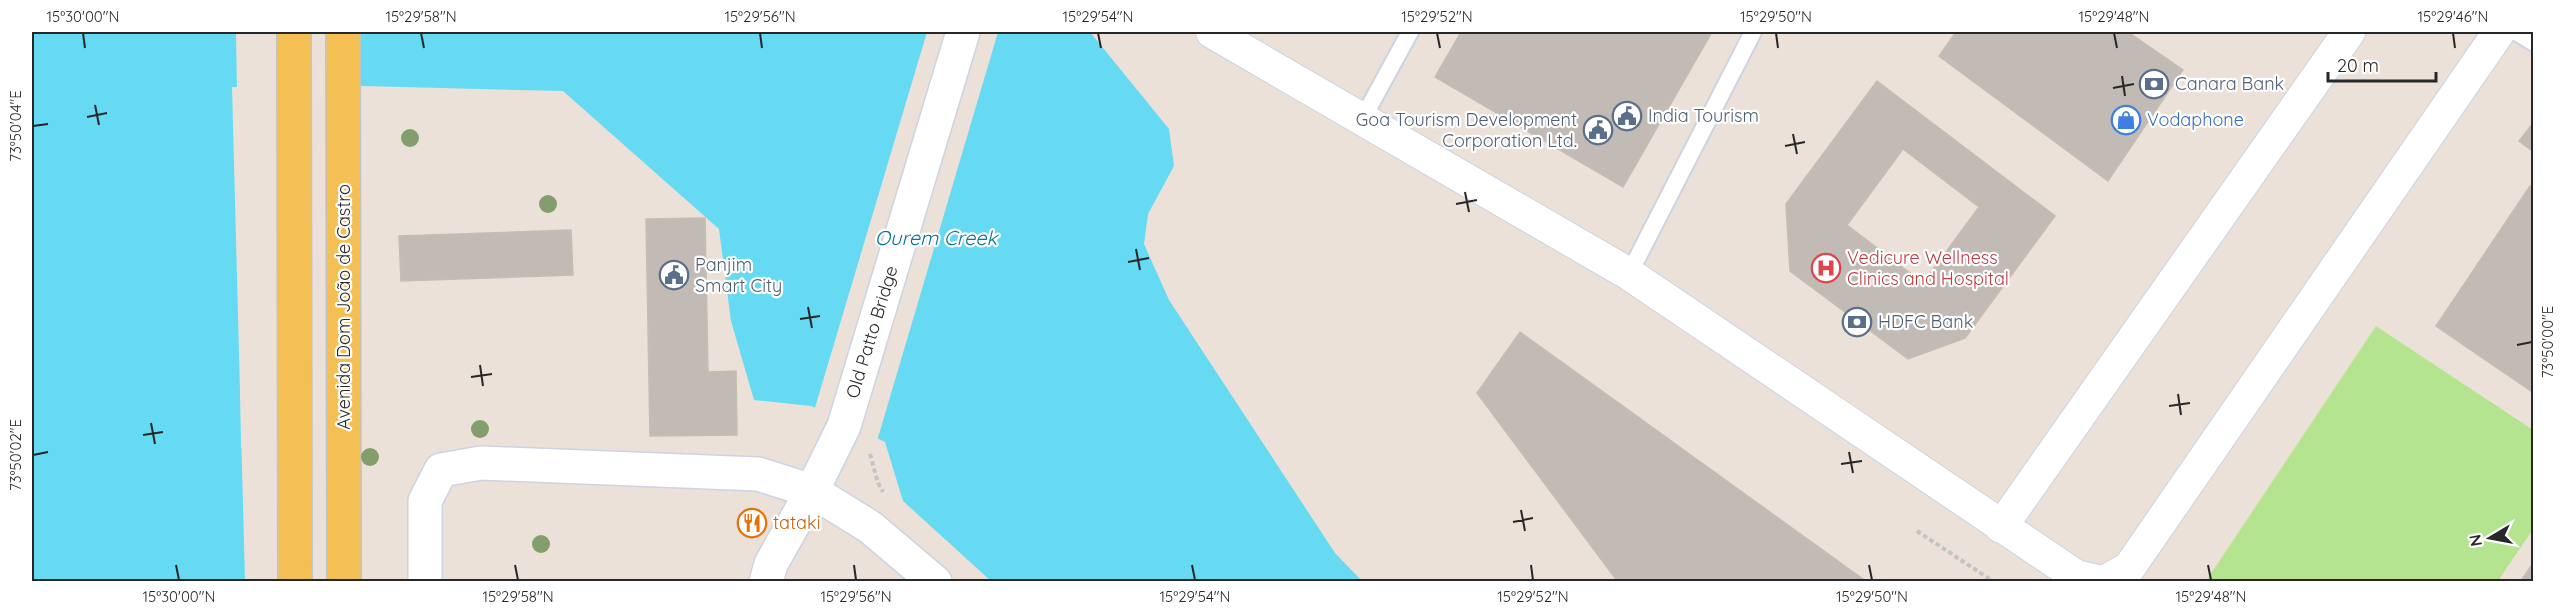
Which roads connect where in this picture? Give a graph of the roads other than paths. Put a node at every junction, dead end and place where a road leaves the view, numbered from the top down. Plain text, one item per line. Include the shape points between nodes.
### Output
1 (294, 32) edge
2 (343, 32) edge
3 (963, 32) edge
4 (1212, 32) edge
5 (1410, 32) edge
6 (1753, 32) edge
7 (2349, 32) edge
8 (2499, 32) edge
9 (2516, 32) edge
10 (2534, 43) edge
11 (1363, 118) junction
12 (1629, 274) junction
13 (812, 492) junction
14 (2001, 527) junction
15 (295, 582) edge
16 (344, 582) edge
17 (425, 582) edge
18 (766, 582) edge
19 (935, 582) edge
20 (2103, 582) edge

1 - 15 main road
2 - 16 main road, Avenida Dom João de Castro
3 - 13 main road, Old Patto Bridge via 844,426
4 - 11 street
5 - 11 lane
6 - 12 lane
7 - 14 street
8 - 20 street via 2129,568
9 - 10 lane
11 - 12 street
12 - 14 street
13 - 17 main road via 758,474 481,462 441,470 425,501
13 - 18 main road, Old Patto Bridge via 771,564
13 - 19 main road via 870,527
14 - 20 street via 2076,576

